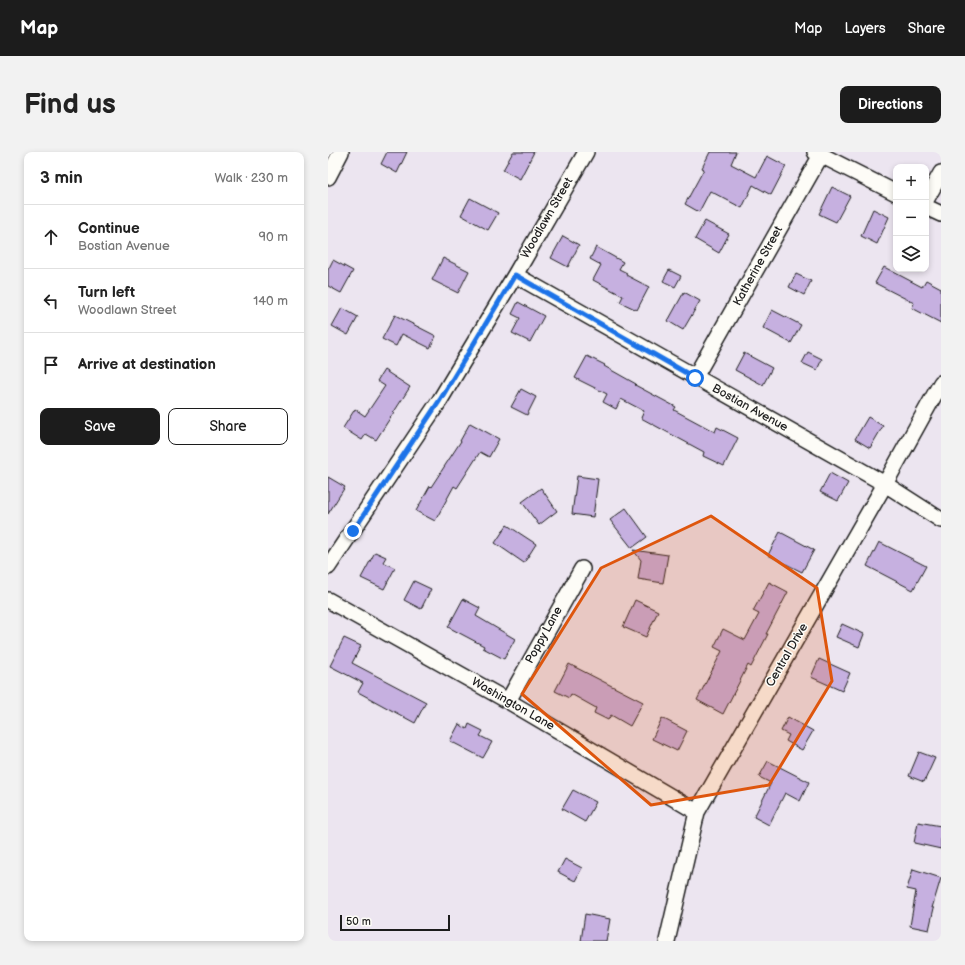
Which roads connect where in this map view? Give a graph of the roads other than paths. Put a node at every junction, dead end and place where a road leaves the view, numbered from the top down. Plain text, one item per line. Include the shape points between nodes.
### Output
1 (341, 152) edge
2 (586, 152) edge
3 (818, 154) edge
4 (941, 173) edge
5 (328, 177) edge
6 (893, 192) edge
7 (929, 195) edge
8 (929, 208) edge
9 (941, 214) edge
10 (515, 275) junction
11 (695, 378) junction
12 (941, 383) edge
13 (885, 484) junction
14 (941, 520) edge
15 (328, 567) edge
16 (582, 569) dead end
17 (328, 600) edge
18 (508, 701) junction
19 (697, 812) junction
20 (667, 941) edge

1 - 5 street
2 - 10 street, Woodlawn Street
3 - 6 street
3 - 11 street, Katherine Street
4 - 7 street
8 - 9 street
10 - 11 street, Bostian Avenue
10 - 15 street, Woodlawn Street via 440,400
11 - 13 street, Bostian Avenue
12 - 13 street, Central Drive
13 - 14 street, Bostian Avenue
13 - 19 street, Central Drive
16 - 18 street, Poppy Lane
17 - 18 street, Washington Lane
18 - 19 street, Washington Lane
19 - 20 street, Central Drive

